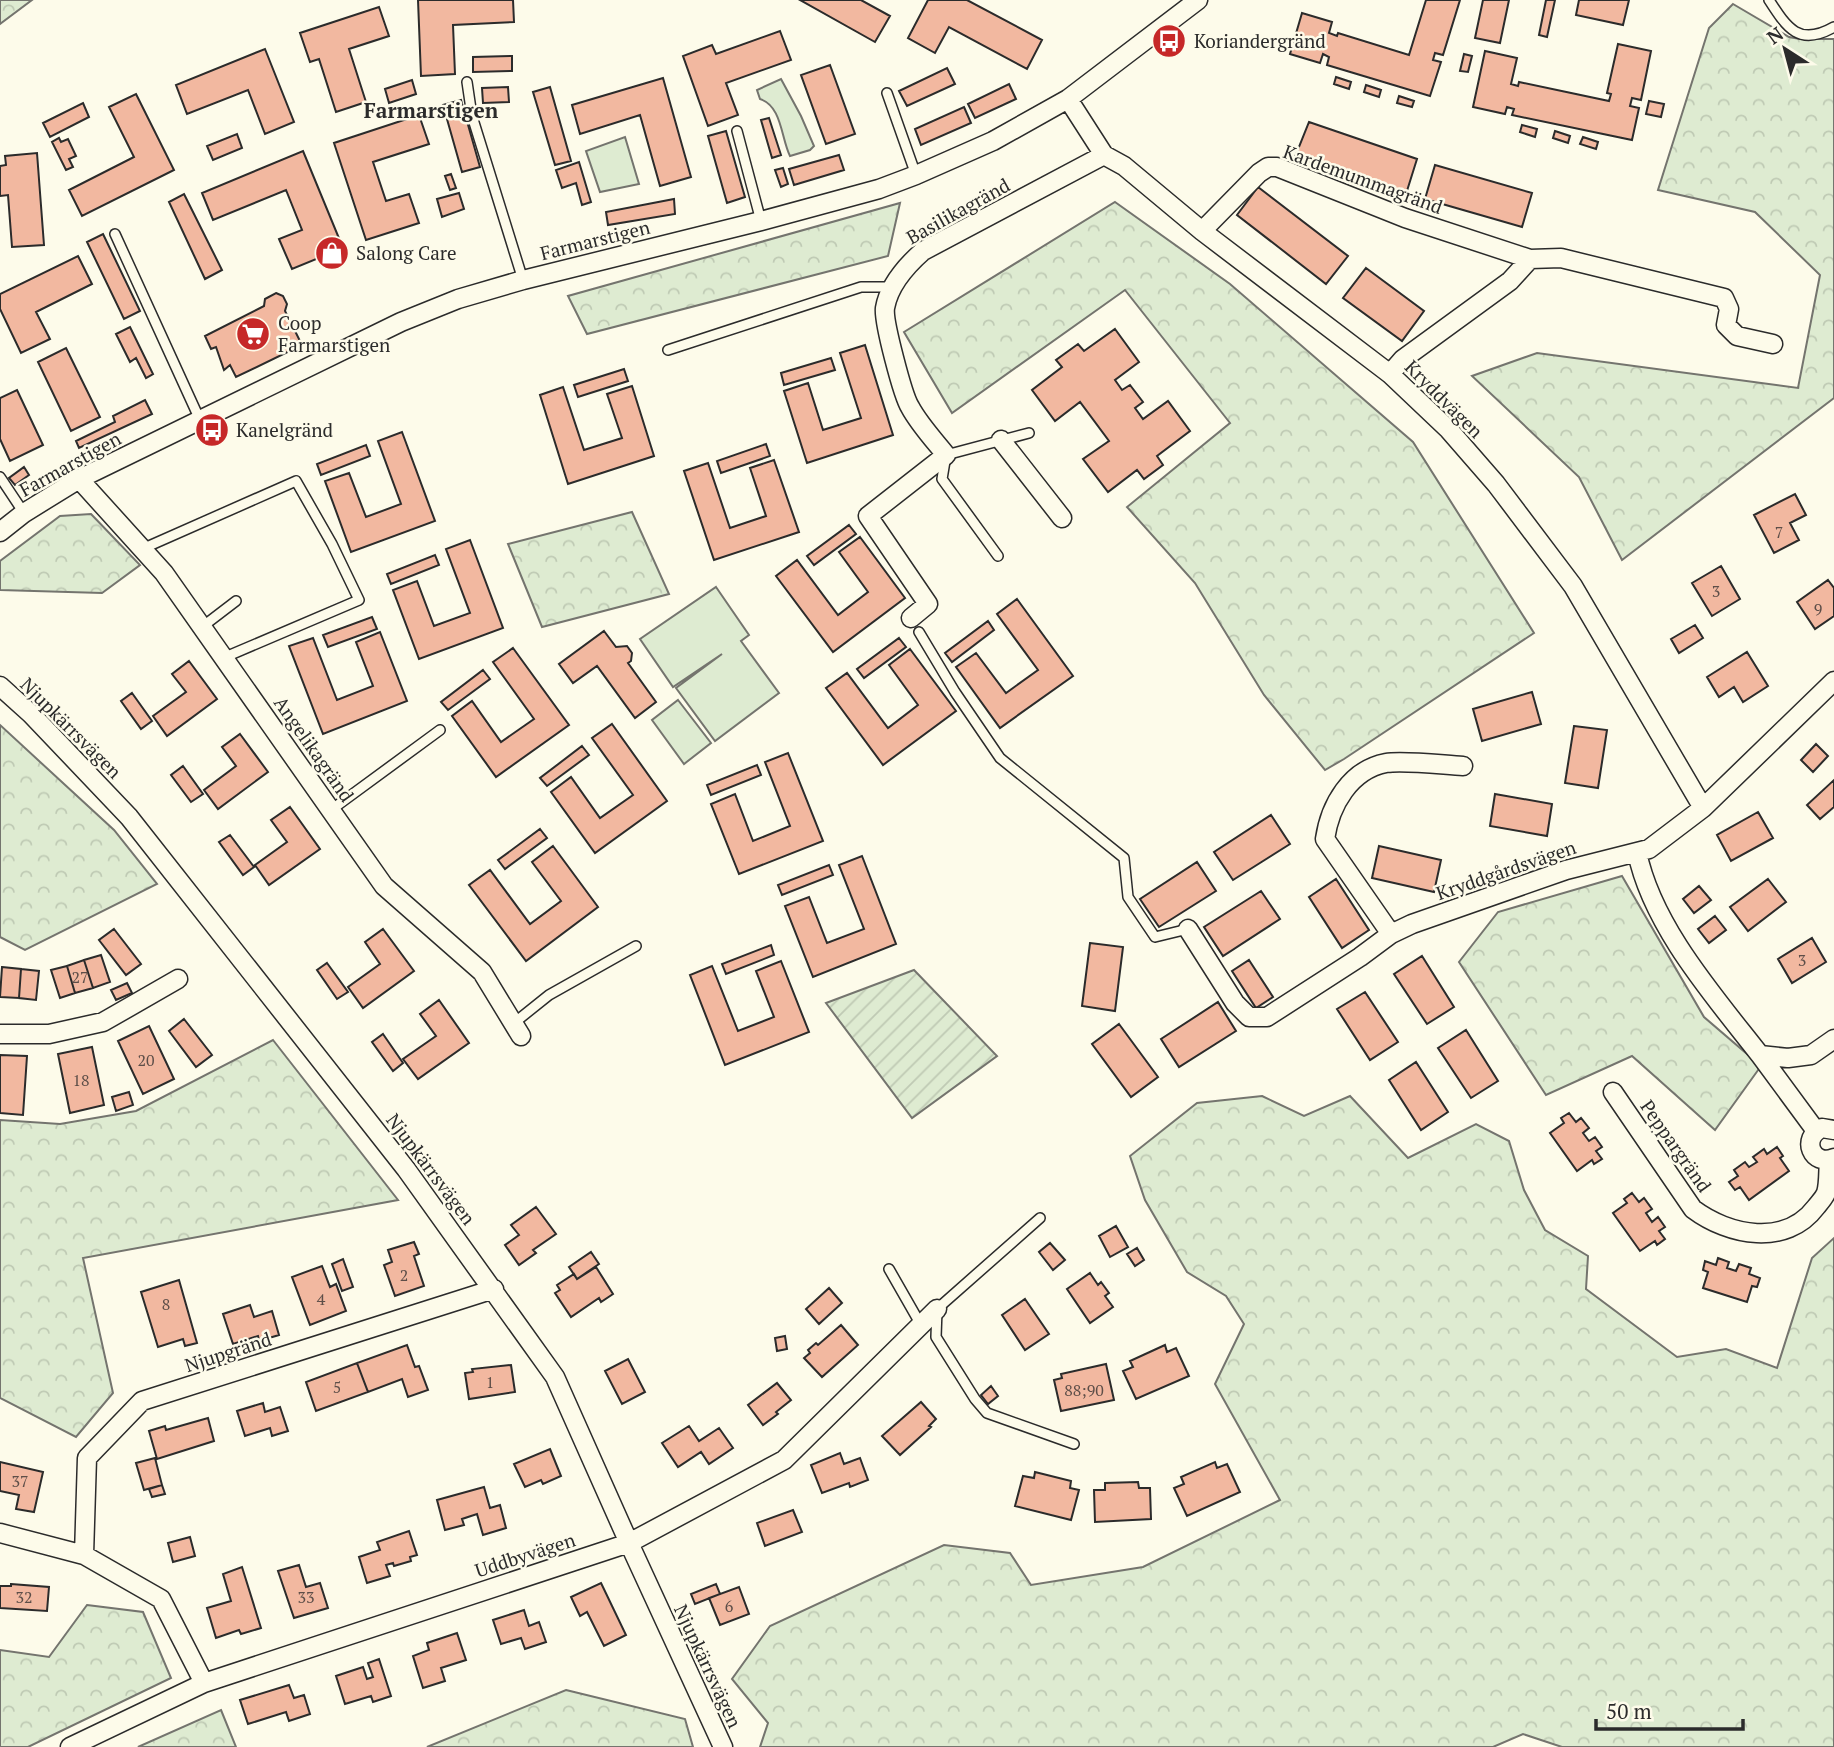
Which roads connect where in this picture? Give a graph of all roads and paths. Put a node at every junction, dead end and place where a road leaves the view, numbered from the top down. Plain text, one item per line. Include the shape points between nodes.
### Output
1 (1198, 0) edge
2 (1769, 0) edge
3 (1834, 27) edge
4 (467, 82) dead end
5 (887, 93) dead end
6 (1069, 99) junction
7 (737, 131) dead end
8 (1104, 155) junction
9 (916, 175) junction
10 (761, 221) junction
11 (1202, 231) junction
12 (115, 234) dead end
13 (1530, 259) junction
14 (523, 280) junction
15 (893, 287) junction
16 (1773, 344) dead end
17 (668, 350) dead end
18 (1390, 373) junction
19 (200, 420) junction
20 (1029, 433) dead end
21 (1001, 440) junction
22 (946, 455) junction
23 (0, 477) edge
24 (79, 479) junction
25 (24, 513) junction
26 (1062, 518) dead end
27 (0, 532) edge
28 (142, 549) junction
29 (998, 556) dead end
30 (236, 601) dead end
31 (915, 625) joint
32 (202, 627) junction
33 (223, 657) junction
34 (1834, 681) edge
35 (0, 686) edge
36 (440, 730) dead end
37 (1462, 766) dead end
38 (1703, 808) junction
39 (331, 810) junction
40 (1637, 852) junction
41 (1188, 929) joint
42 (1391, 934) junction
43 (636, 946) dead end
44 (178, 979) dead end
45 (518, 1029) joint
46 (0, 1034) edge
47 (1834, 1040) edge
48 (1760, 1055) junction
49 (1613, 1092) dead end
50 (1825, 1130) edge
51 (1831, 1159) edge
52 (1040, 1218) dead end
53 (889, 1269) dead end
54 (494, 1289) junction
55 (936, 1309) junction
56 (921, 1325) junction
57 (1074, 1444) dead end
58 (0, 1533) edge
59 (628, 1543) junction
60 (84, 1555) junction
61 (204, 1683) junction
62 (71, 1747) edge
63 (723, 1747) edge

1 - 6 street, Farmarstigen
2 - 3 lane via 1792,31 1804,36
4 - 14 lane via 472,116
5 - 9 lane
6 - 8 street, Kryddvägen
6 - 9 street, Farmarstigen via 993,141
7 - 10 lane
8 - 11 street, Kryddvägen via 1124,166
8 - 15 street, Basilikagränd via 923,251 905,267
9 - 10 street, Farmarstigen
10 - 14 street, Farmarstigen
11 - 13 street, Kardemummagränd via 1259,173 1277,167 1405,218
11 - 18 street, Kryddvägen
12 - 19 lane
13 - 16 street, Kardemummagränd via 1562,258 1724,298 1729,309 1726,325 1737,336
13 - 18 street via 1510,281
14 - 19 street, Farmarstigen via 401,322
15 - 17 lane via 861,287
15 - 22 street, Basilikagränd via 886,317 909,406
18 - 38 street, Kryddvägen via 1496,484 1573,586
19 - 24 street, Farmarstigen
20 - 21 lane
21 - 22 lane
21 - 26 street
22 - 29 lane via 942,479
22 - 31 street via 867,516 928,604
23 - 25 lane
24 - 25 street, Farmarstigen
24 - 28 street, Angelikagränd
25 - 27 street, Farmarstigen
28 - 32 street, Angelikagränd
28 - 33 lane via 296,481 359,600
30 - 32 lane
31 - 41 lane via 1000,758 1124,858 1128,897 1154,937
32 - 33 street, Angelikagränd
33 - 39 street, Angelikagränd
34 - 38 street
35 - 54 street, Njupkärrsvägen via 129,817 406,1169
36 - 39 lane
37 - 42 street via 1388,762 1363,772 1336,802 1325,839
38 - 40 street via 1648,849
39 - 45 street, Angelikagränd via 384,886 482,972
40 - 42 street, Kryddgårdsvägen via 1566,870
40 - 48 street via 1640,870 1674,941
41 - 42 street, Kryddgårdsvägen via 1234,1003 1249,1017 1267,1017
43 - 45 lane via 549,995
44 - 46 street via 103,1022 49,1034
47 - 48 street via 1811,1055
48 - 50 street
49 - 51 street, Peppargränd via 1693,1209 1725,1227 1775,1233 1790,1229 1811,1214 1826,1194
50 - 51 street via 1809,1141 1810,1149 1820,1159
52 - 55 lane, Uddbyvägen
53 - 56 lane
54 - 59 street, Njupkärrsvägen via 555,1377
54 - 60 street, Njupgränd via 142,1401 87,1458
55 - 56 street, Uddbyvägen
55 - 57 lane via 936,1337 987,1413
56 - 59 street, Uddbyvägen via 784,1460
58 - 60 street
59 - 61 street, Uddbyvägen
59 - 63 street, Njupkärrsvägen
60 - 61 street via 161,1599
61 - 62 street, Uddbyvägen

